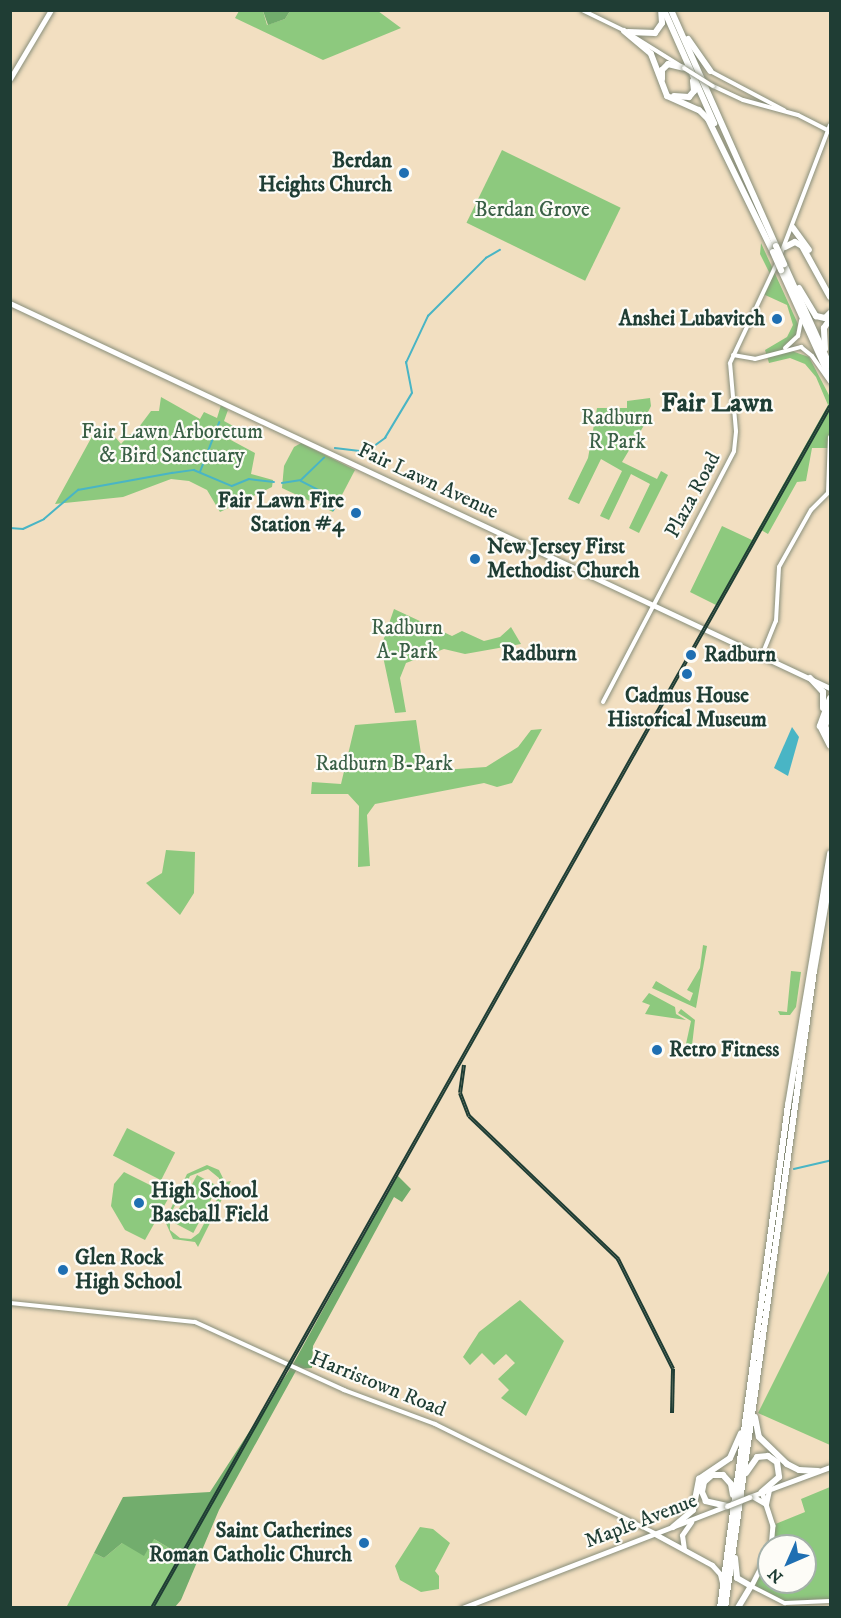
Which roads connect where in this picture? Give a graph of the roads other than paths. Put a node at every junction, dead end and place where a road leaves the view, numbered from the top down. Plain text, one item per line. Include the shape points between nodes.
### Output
1 (51, 10) edge
2 (582, 10) edge
3 (662, 10) edge
4 (673, 10) edge
5 (624, 31) junction
6 (682, 52) junction
7 (684, 68) junction
8 (710, 71) joint
9 (10, 79) edge
10 (784, 111) junction
11 (830, 129) edge
12 (793, 228) junction
13 (785, 247) junction
14 (775, 249) junction
15 (784, 265) junction
16 (831, 290) edge
17 (831, 297) edge
18 (10, 303) edge
19 (798, 307) junction
20 (831, 313) edge
21 (831, 319) edge
22 (782, 350) junction
23 (733, 355) junction
24 (827, 358) junction
25 (831, 366) edge
26 (831, 380) edge
27 (831, 437) edge
28 (653, 604) junction
29 (762, 655) junction
30 (810, 678) junction
31 (831, 688) edge
32 (831, 698) edge
33 (603, 702) dead end
34 (831, 711) edge
35 (820, 722) junction
36 (831, 737) edge
37 (831, 746) edge
38 (831, 853) edge
39 (831, 878) edge
40 (10, 1303) edge
41 (758, 1371) junction
42 (749, 1397) junction
43 (831, 1467) edge
44 (818, 1471) junction
45 (770, 1489) junction
46 (762, 1492) junction
47 (751, 1497) junction
48 (766, 1504) junction
49 (727, 1506) junction
50 (739, 1509) junction
51 (732, 1518) junction
52 (695, 1519) junction
53 (673, 1527) junction
54 (655, 1534) junction
55 (772, 1534) edge
56 (734, 1542) junction
57 (684, 1549) junction
58 (727, 1554) junction
59 (712, 1565) junction
60 (757, 1574) edge
61 (751, 1586) junction
62 (722, 1591) junction
63 (831, 1601) edge
64 (462, 1608) edge
65 (720, 1608) edge
66 (725, 1608) edge
67 (738, 1608) edge

1 - 9 main road
2 - 5 street
3 - 5 highway via 662,23 655,33
3 - 6 highway
4 - 8 highway via 694,51
4 - 14 highway
5 - 7 street
5 - 14 highway via 651,54 668,96 699,110 708,119
6 - 7 highway via 694,88 689,98 682,100 667,90 661,73 668,64
6 - 14 highway
7 - 10 street, bridge via 743,100
8 - 10 street
10 - 11 street
11 - 12 street, Plaza Road
12 - 13 street, Plaza Road
12 - 16 highway via 803,238
13 - 17 highway via 791,242 800,243
13 - 23 street, Plaza Road
14 - 15 highway, bridge
15 - 19 highway
15 - 20 highway via 813,314 822,318
15 - 24 highway
18 - 28 main road, Fair Lawn Avenue
19 - 22 street via 800,332
19 - 26 highway
21 - 24 highway via 824,332
22 - 23 street via 747,360
22 - 26 street via 805,349
23 - 28 street, Plaza Road via 728,377 736,426 734,451
24 - 25 highway
27 - 29 street via 828,493 811,510 779,567 776,621
28 - 29 main road, Fair Lawn Avenue
28 - 33 street, Plaza Road
29 - 30 main road, Fair Lawn Avenue
30 - 31 main road, Fair Lawn Avenue
30 - 35 highway via 824,696
32 - 35 highway
34 - 36 highway via 825,726
35 - 37 highway via 822,734
38 - 42 highway via 805,987
39 - 41 highway via 814,971
40 - 54 street, Harristown Road via 200,1324 344,1390 442,1428
41 - 44 highway via 754,1417 759,1437 795,1469
41 - 50 highway
42 - 51 highway
42 - 53 highway via 733,1455 702,1475 691,1513
43 - 44 main road, Maple Avenue
44 - 45 main road, Maple Avenue
45 - 46 main road, Maple Avenue
45 - 48 main road
46 - 47 main road, Maple Avenue
46 - 48 main road
46 - 50 highway via 776,1482 780,1473 777,1462 768,1456 757,1457 750,1465
47 - 48 main road
47 - 49 main road, Maple Avenue, bridge
48 - 55 main road
49 - 51 highway via 712,1505 704,1499 702,1485 712,1475 723,1475 731,1484
49 - 52 main road, Maple Avenue
50 - 56 highway
51 - 58 highway
52 - 53 main road, Maple Avenue
52 - 57 main road via 683,1532
53 - 54 main road, Maple Avenue
54 - 57 main road, Harristown Road
54 - 64 main road, Maple Avenue
56 - 61 highway via 736,1576
56 - 66 highway
57 - 59 main road, Harristown Road
58 - 59 main road via 721,1564
58 - 62 highway
59 - 62 main road via 720,1574
60 - 61 main road
61 - 63 street via 788,1603
61 - 67 highway
62 - 65 highway

